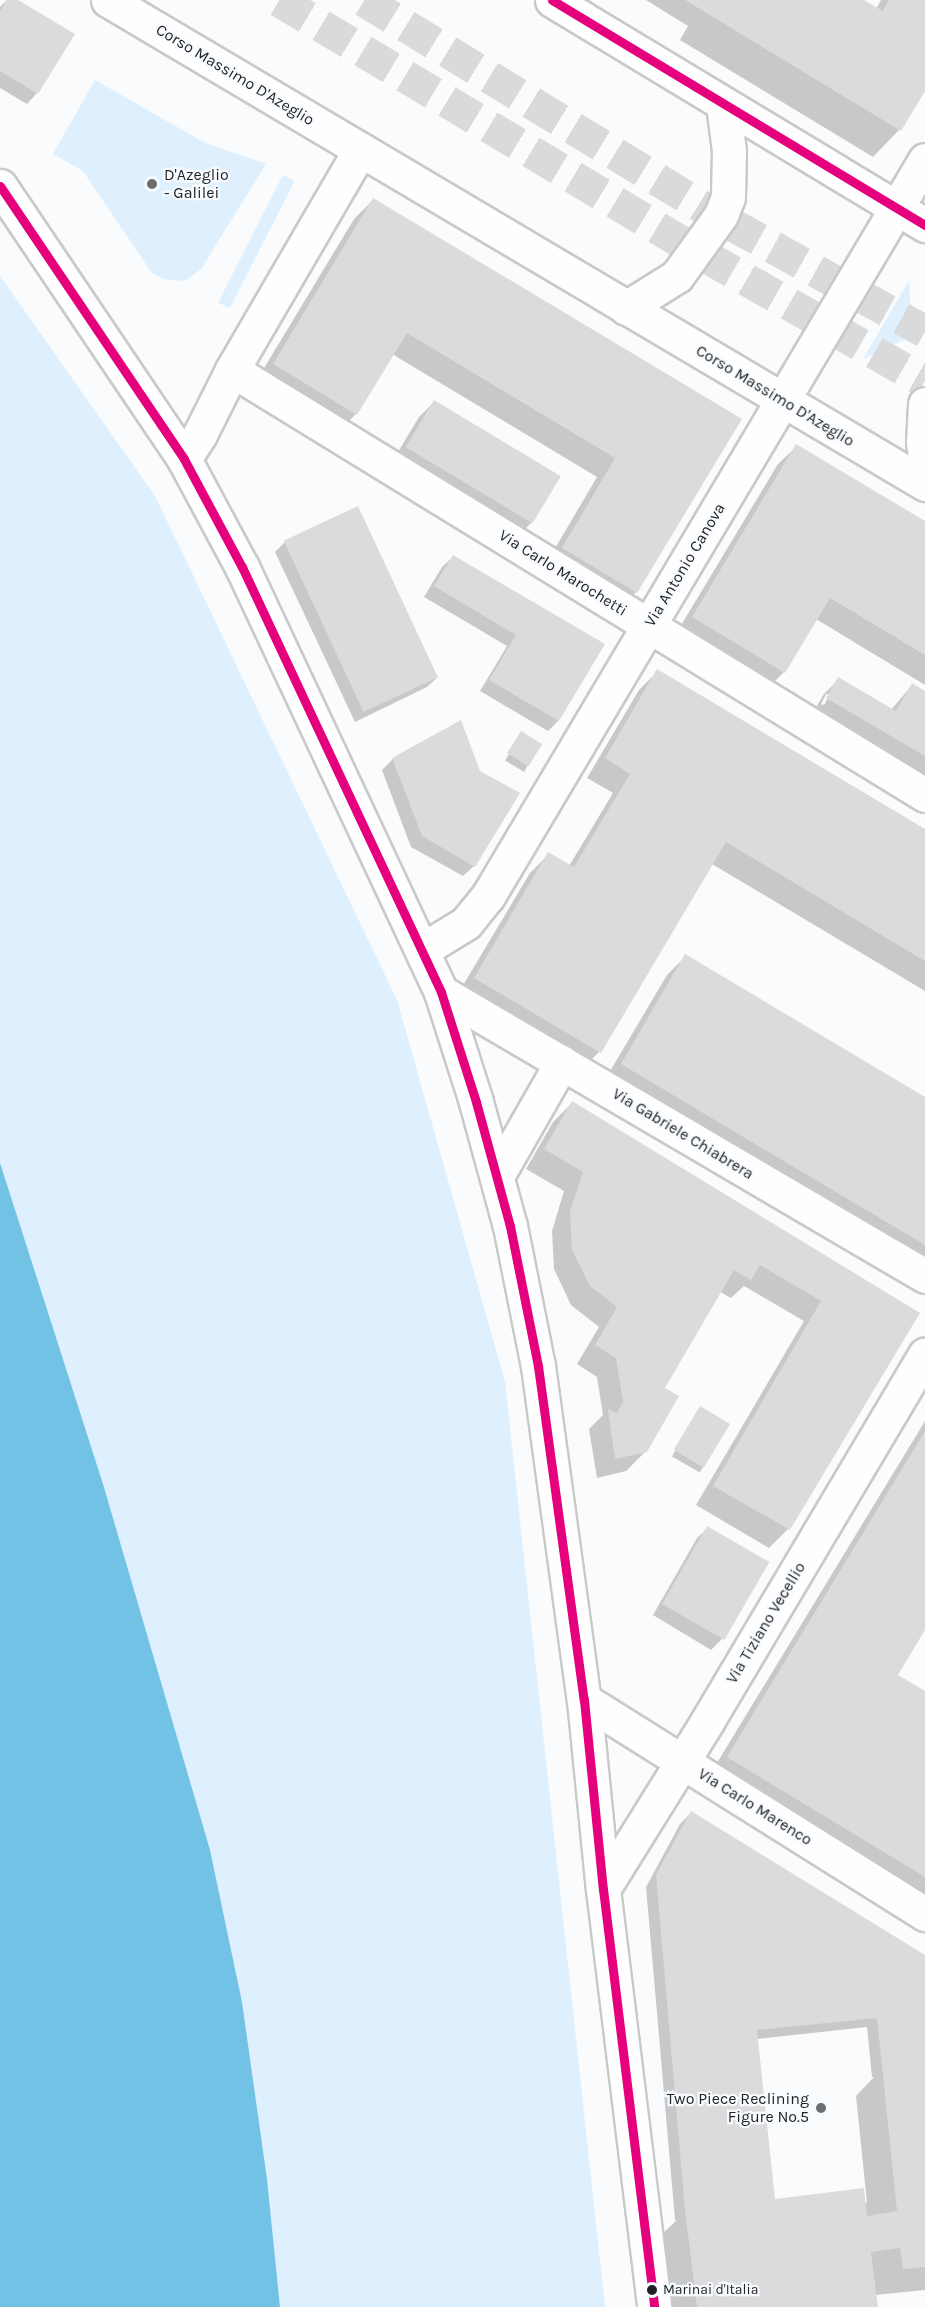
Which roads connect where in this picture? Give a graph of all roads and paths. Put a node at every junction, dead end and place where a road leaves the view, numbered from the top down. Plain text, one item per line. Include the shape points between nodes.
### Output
1 (108, 0) edge
2 (552, 0) edge
3 (723, 104) junction
4 (360, 150) junction
5 (925, 160) edge
6 (0, 186) edge
7 (896, 208) junction
8 (925, 225) edge
9 (626, 308) junction
10 (232, 370) junction
11 (782, 401) junction
12 (925, 404) edge
13 (925, 456) edge
14 (184, 459) junction
15 (925, 484) edge
16 (649, 626) junction
17 (925, 795) edge
18 (422, 950) junction
19 (441, 992) junction
20 (562, 1062) junction
21 (497, 1176) junction
22 (925, 1276) edge
23 (925, 1355) edge
24 (584, 1700) junction
25 (683, 1762) junction
26 (603, 1889) junction
27 (925, 1914) edge
28 (654, 2307) edge

1 - 4 street, Corso Massimo D'Azeglio
2 - 3 street
3 - 7 street
3 - 9 street via 729,151 728,197 721,215 677,276
4 - 9 street, Corso Massimo D'Azeglio
4 - 10 street
5 - 7 street, Via Antonio Canova
6 - 14 street
7 - 8 street
7 - 11 street, Via Antonio Canova
9 - 11 street, Corso Massimo D'Azeglio
10 - 14 street
10 - 16 street, Via Carlo Marochetti
11 - 15 street, Corso Massimo D'Azeglio
11 - 16 street, Via Antonio Canova
12 - 13 street
14 - 18 street via 242,567
16 - 17 street, Via Carlo Marochetti
16 - 18 street, Via Antonio Canova via 488,896 466,923
18 - 19 street
19 - 20 street, Via Gabriele Chiabrera
19 - 21 street
20 - 21 street
20 - 22 street, Via Gabriele Chiabrera
21 - 24 street via 538,1366
23 - 25 street, Via Tiziano Vecellio
24 - 25 street, Via Carlo Marenco
24 - 26 street
25 - 26 street, Via Tiziano Vecellio
25 - 27 street, Via Carlo Marenco
26 - 28 street

